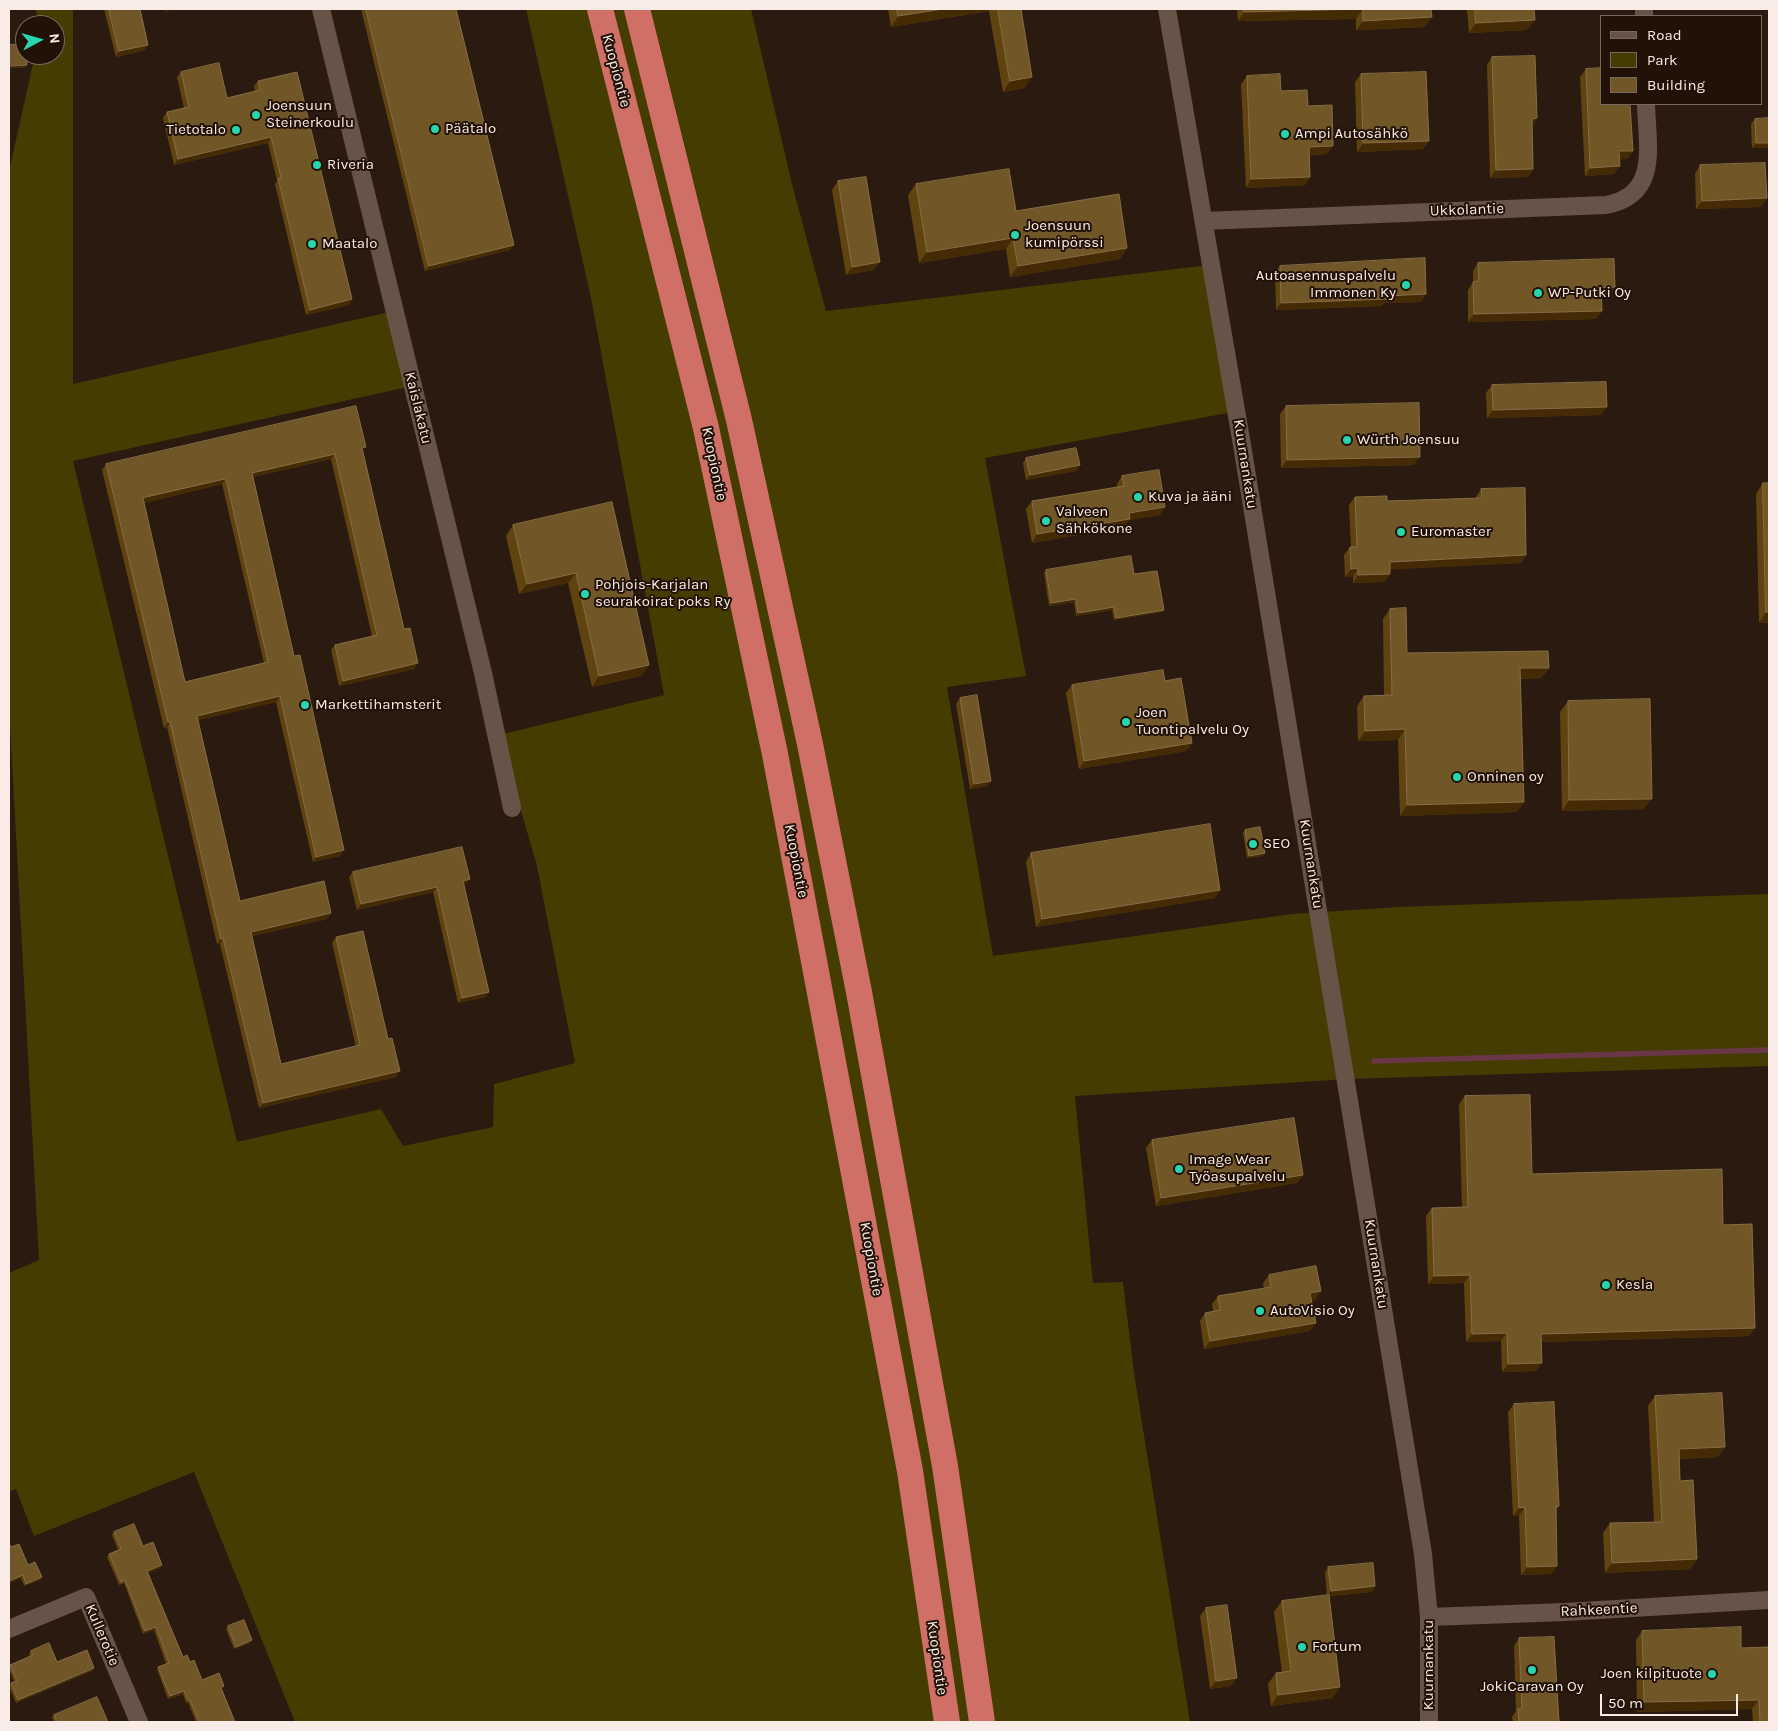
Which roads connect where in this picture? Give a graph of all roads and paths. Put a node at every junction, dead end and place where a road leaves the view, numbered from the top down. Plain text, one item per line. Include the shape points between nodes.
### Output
1 (321, 9) edge
2 (600, 9) edge
3 (636, 9) edge
4 (1166, 9) edge
5 (1646, 105) edge
6 (1204, 221) junction
7 (512, 808) dead end
8 (1769, 1600) edge
9 (1429, 1617) junction
10 (9, 1629) edge
11 (139, 1722) edge
12 (947, 1722) edge
13 (982, 1722) edge
14 (1429, 1722) edge

1 - 7 street, Kaislakatu via 483,673
2 - 12 highway, Kuopiontie via 706,428 775,754 910,1472
3 - 13 highway via 739,420 810,744 859,992 945,1466
4 - 6 street, Kuurnankatu
5 - 6 street, Ukkolantie via 1645,176 1636,193 1622,202
6 - 9 street, Kuurnankatu via 1375,1260 1422,1554
8 - 9 street, Rahkeentie
9 - 14 street, Kuurnankatu
10 - 11 street, Kullerotie via 86,1597

